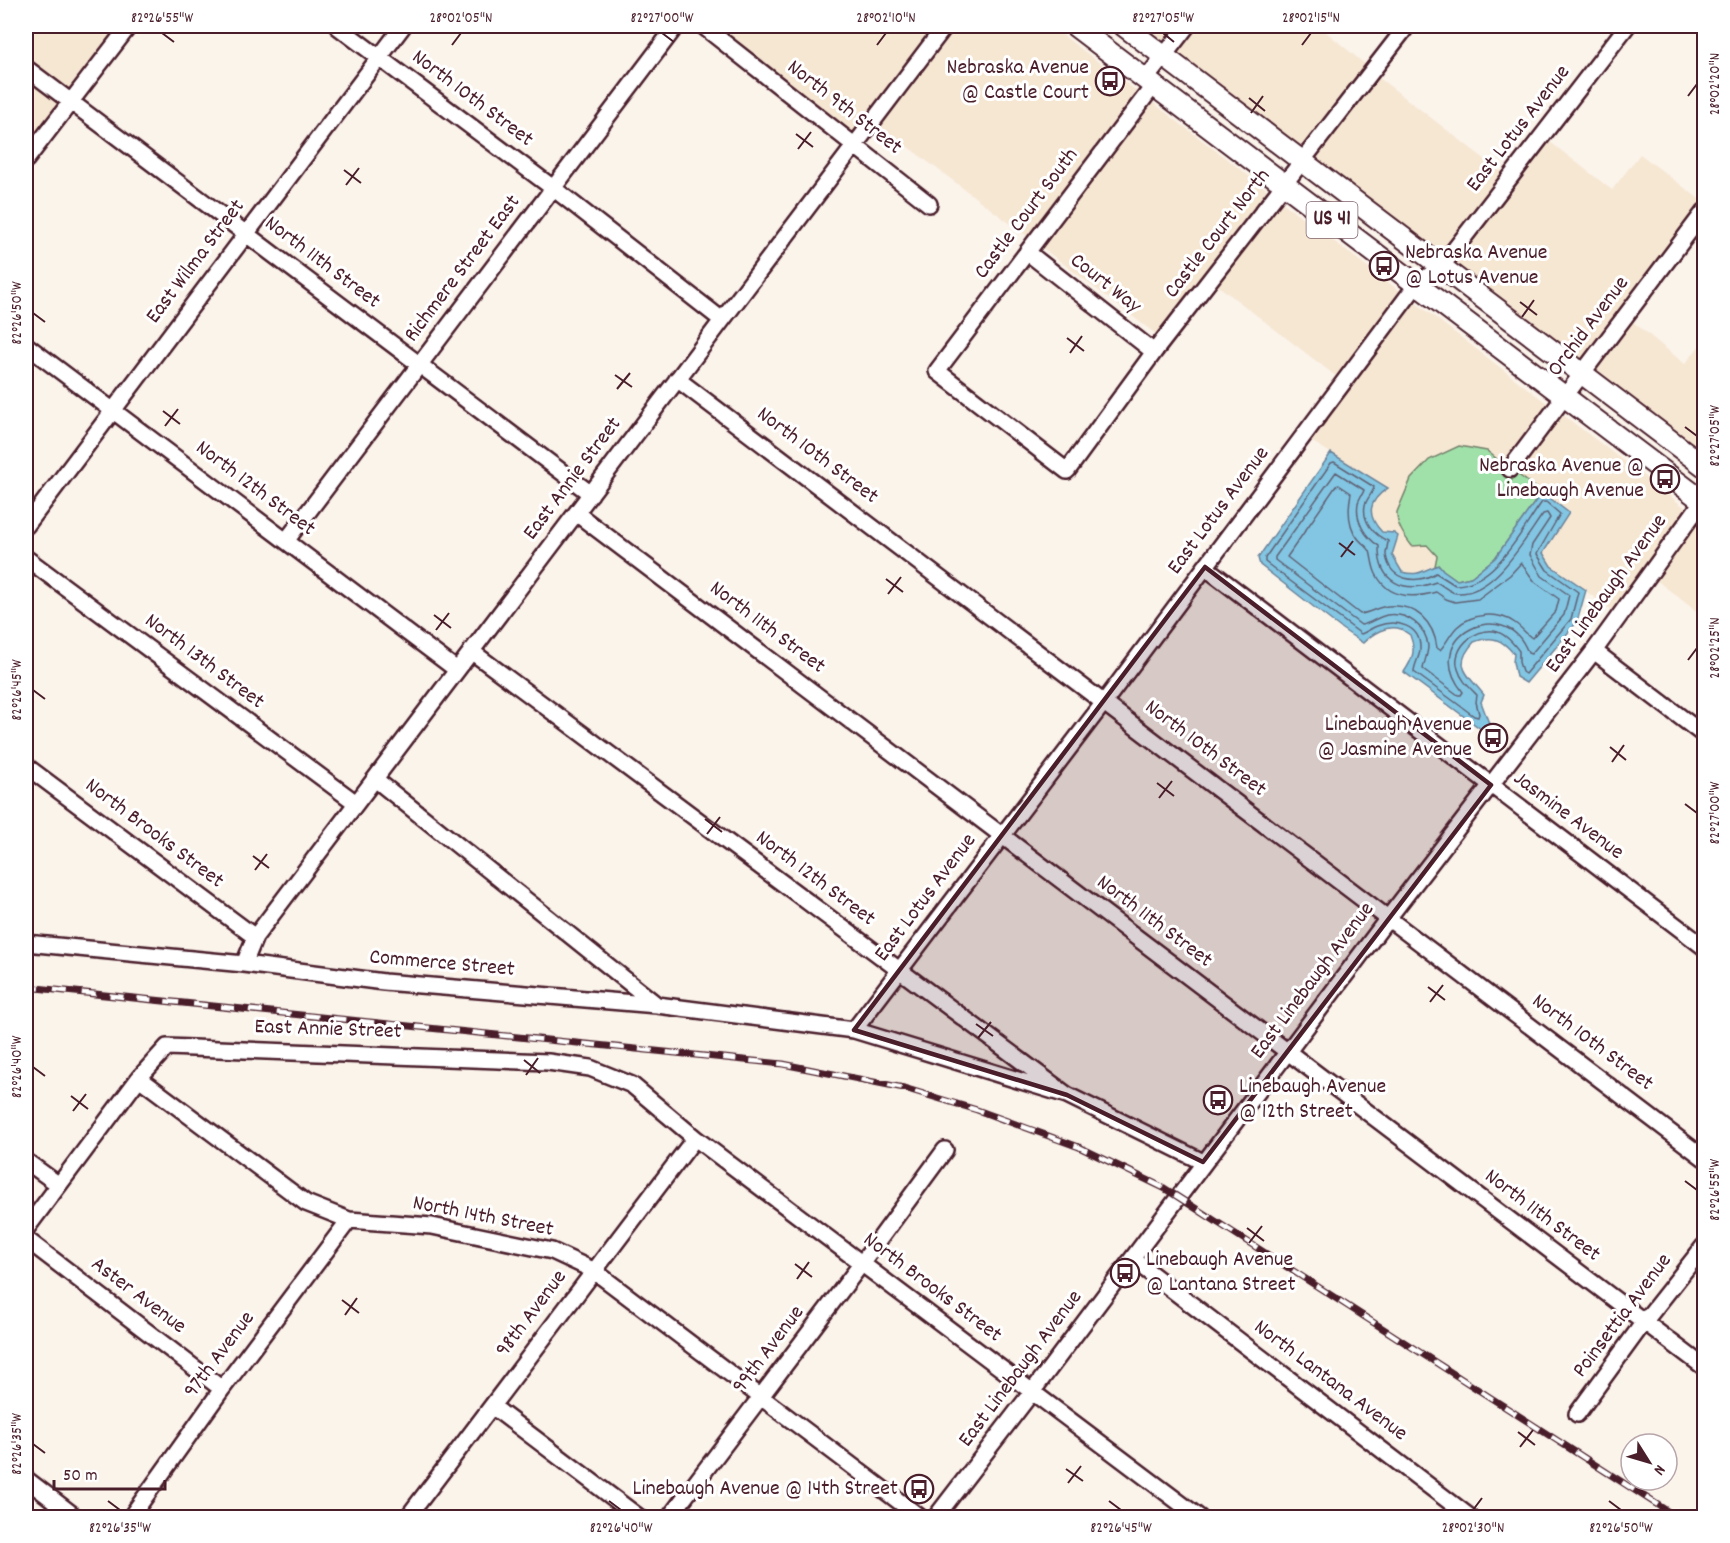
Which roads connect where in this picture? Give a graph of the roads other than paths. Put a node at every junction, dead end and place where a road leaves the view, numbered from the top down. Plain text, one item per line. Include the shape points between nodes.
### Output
1 (129, 26) edge
2 (337, 26) edge
3 (403, 26) edge
4 (676, 26) edge
5 (703, 26) edge
6 (945, 26) edge
7 (1075, 26) edge
8 (1125, 26) edge
9 (1187, 26) edge
10 (1407, 26) edge
11 (1627, 26) edge
12 (1164, 55) junction
13 (379, 57) junction
14 (26, 68) edge
15 (1150, 82) junction
16 (70, 102) junction
17 (855, 144) junction
18 (26, 160) edge
19 (1303, 162) junction
20 (1285, 184) junction
21 (553, 188) junction
22 (930, 204) dead end
23 (1704, 212) edge
24 (246, 234) junction
25 (1027, 252) junction
26 (1442, 267) junction
27 (1417, 284) junction
28 (722, 320) junction
29 (26, 345) edge
30 (1154, 352) junction
31 (419, 365) junction
32 (1583, 373) junction
33 (677, 379) junction
34 (1565, 396) junction
35 (112, 410) junction
36 (1704, 466) edge
37 (1510, 469) dead end
38 (1067, 471) joint
39 (591, 494) junction
40 (1704, 501) edge
41 (576, 513) junction
42 (26, 526) edge
43 (286, 541) junction
44 (26, 558) edge
45 (1205, 567) junction
46 (471, 651) junction
47 (1594, 651) junction
48 (457, 670) junction
49 (1105, 701) junction
50 (1704, 735) edge
51 (26, 766) edge
52 (375, 779) junction
53 (1491, 786) junction
54 (356, 803) junction
55 (1002, 834) junction
56 (1389, 917) junction
57 (255, 937) junction
58 (26, 943) edge
59 (1704, 947) edge
60 (244, 964) junction
61 (900, 970) junction
62 (657, 1005) junction
63 (854, 1030) junction
64 (1288, 1052) junction
65 (139, 1078) junction
66 (1067, 1095) junction
67 (695, 1138) junction
68 (945, 1150) dead end
69 (1704, 1158) edge
70 (26, 1161) edge
71 (1203, 1162) junction
72 (59, 1185) junction
73 (349, 1220) junction
74 (26, 1229) edge
75 (26, 1239) edge
76 (1704, 1246) edge
77 (1132, 1259) junction
78 (862, 1263) junction
79 (593, 1270) junction
80 (1644, 1322) junction
81 (1704, 1367) edge
82 (222, 1389) junction
83 (1032, 1392) junction
84 (761, 1398) junction
85 (492, 1406) junction
86 (1577, 1414) dead end
87 (26, 1479) edge
88 (77, 1518) edge
89 (130, 1518) edge
90 (406, 1518) edge
91 (640, 1518) edge
92 (669, 1518) edge
93 (921, 1518) edge
94 (935, 1518) edge
95 (1200, 1518) edge
96 (1471, 1518) edge

1 - 16 street
2 - 13 street, North 10th Street
3 - 13 street, East Wilma Street
4 - 21 street, Richmere Street East
5 - 17 street, North 9th Street
6 - 17 street, East Annie Street
7 - 15 main road, US 41
8 - 12 main road, US 41
9 - 12 street, Castle Court South
10 - 19 street, Castle Court North
11 - 26 street, East Lotus Avenue
12 - 15 street, Castle Court South
12 - 19 main road, US 41
13 - 21 street, North 10th Street
13 - 24 street, East Wilma Street
14 - 16 street, North 11th Street
15 - 20 main road, US 41
15 - 25 street, Castle Court South
16 - 18 street
16 - 24 street, North 11th Street
17 - 22 street, North 9th Street
17 - 28 street, East Annie Street
19 - 20 street, Castle Court North
19 - 26 main road, US 41
20 - 27 main road, US 41
20 - 30 street, Castle Court North
21 - 28 street, North 10th Street
21 - 31 street, Richmere Street East
23 - 32 street, Orchid Avenue
24 - 31 street, North 11th Street
24 - 35 street, East Wilma Street
25 - 30 street, Court Way
25 - 38 street, Castle Court South via 937,370
26 - 27 street, East Lotus Avenue
26 - 32 main road, US 41
27 - 34 main road, US 41
27 - 45 street, East Lotus Avenue
28 - 33 street, East Annie Street
29 - 35 street, North 12th Street
30 - 38 street, Castle Court North
31 - 39 street, North 11th Street
31 - 43 street, Richmere Street East
32 - 34 street, Orchid Avenue
32 - 36 main road, US 41
33 - 39 street, East Annie Street
33 - 49 street, North 10th Street
34 - 37 street, Orchid Avenue
34 - 40 main road, US 41
35 - 42 street, East Wilma Street
35 - 43 street, North 12th Street
39 - 41 street, East Annie Street
40 - 47 street, East Linebaugh Avenue
41 - 46 street, East Annie Street
41 - 55 street, North 11th Street
43 - 48 street, North 12th Street
44 - 54 street, North 13th Street
45 - 49 street, East Lotus Avenue
45 - 53 street, Jasmine Avenue
46 - 48 street, East Annie Street
46 - 61 street, North 12th Street
47 - 50 street
47 - 53 street, East Linebaugh Avenue
48 - 52 street, East Annie Street
49 - 55 street, East Lotus Avenue
49 - 56 street, North 10th Street
51 - 57 street, North Brooks Street
52 - 54 street, East Annie Street
52 - 62 street
53 - 56 street, East Linebaugh Avenue
53 - 59 street, Jasmine Avenue
54 - 57 street, East Annie Street
55 - 61 street, East Lotus Avenue
55 - 64 street, North 11th Street
56 - 64 street, East Linebaugh Avenue
56 - 69 street, North 10th Street
57 - 60 street, East Annie Street
58 - 60 street, Commerce Street
60 - 62 street, Commerce Street via 384,982
61 - 63 street, East Lotus Avenue
61 - 66 street, North 12th Street
62 - 63 street, Commerce Street
63 - 66 street, Commerce Street
64 - 71 street, East Linebaugh Avenue
64 - 80 street, North 11th Street
65 - 67 street, East Annie Street via 167,1047 548,1062 590,1068 632,1085
65 - 72 street, East Annie Street
65 - 73 street, North 14th Street via 306,1203
66 - 71 street, North 12th Street
67 - 78 street, North Brooks Street
67 - 79 street, 98th Avenue
68 - 78 street, 99th Avenue
70 - 72 street
71 - 77 street, East Linebaugh Avenue
72 - 74 street, East Annie Street
73 - 79 street, North 14th Street via 432,1226 552,1251
73 - 82 street, 97th Avenue
75 - 82 street, Aster Avenue
76 - 80 street, Poinsettia Avenue
77 - 83 street, East Linebaugh Avenue
77 - 96 street, North Lantana Avenue
78 - 83 street, North Brooks Street
78 - 84 street, 99th Avenue
79 - 84 street, North 14th Street
79 - 85 street, 98th Avenue
80 - 81 street, North 11th Street
80 - 86 street, Poinsettia Avenue
82 - 89 street, 97th Avenue
83 - 94 street, East Linebaugh Avenue
83 - 95 street, North Brooks Street
84 - 92 street, 99th Avenue
84 - 93 street, North 14th Street
85 - 90 street, 98th Avenue
85 - 91 street
87 - 88 street

